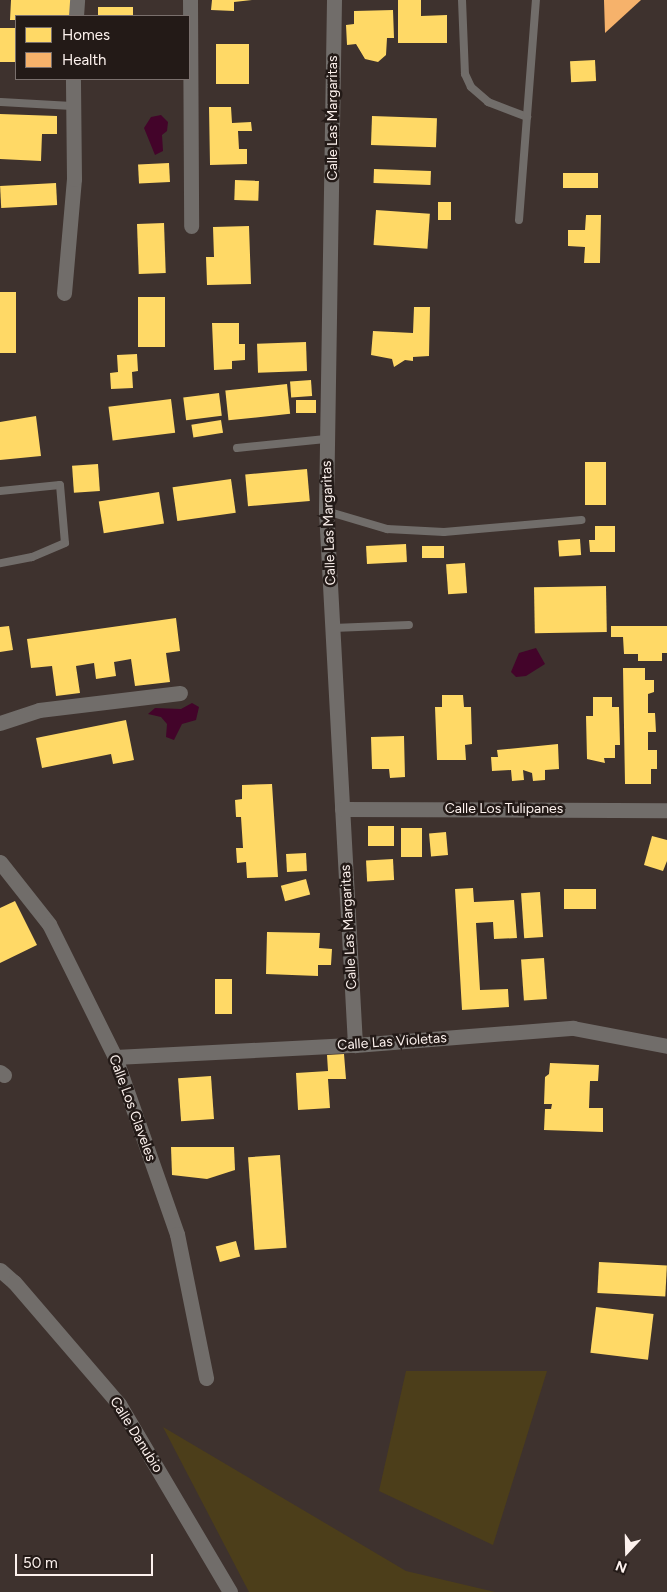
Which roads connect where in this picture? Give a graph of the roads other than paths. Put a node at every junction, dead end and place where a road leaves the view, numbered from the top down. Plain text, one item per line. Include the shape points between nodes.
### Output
1 (77, 0) edge
2 (190, 0) edge
3 (334, 0) edge
4 (462, 0) edge
5 (536, 0) edge
6 (76, 15) edge
7 (73, 80) edge
8 (1, 102) edge
9 (72, 106) junction
10 (527, 117) junction
11 (519, 220) dead end
12 (191, 226) dead end
13 (64, 292) dead end
14 (326, 439) junction
15 (238, 448) dead end
16 (0, 492) edge
17 (326, 511) junction
18 (581, 520) dead end
19 (0, 564) edge
20 (408, 626) dead end
21 (333, 628) junction
22 (180, 692) dead end
23 (0, 723) edge
24 (342, 809) junction
25 (667, 810) edge
26 (0, 862) edge
27 (355, 1046) junction
28 (667, 1046) edge
29 (115, 1057) junction
30 (0, 1270) edge
31 (206, 1378) dead end
32 (230, 1592) edge

1 - 6 street
2 - 12 street
3 - 14 street, Calle Las Margaritas
4 - 10 lane via 465,74 471,87 488,102
5 - 10 lane
7 - 9 street
8 - 9 lane
9 - 13 street via 74,179
10 - 11 lane
14 - 15 lane
14 - 17 street, Calle Las Margaritas
16 - 19 lane via 60,485 65,543
17 - 18 lane via 387,528 444,532
17 - 21 street, Calle Las Margaritas
20 - 21 lane
21 - 24 street, Calle Las Margaritas
22 - 23 street via 39,710
24 - 25 street, Calle Los Tulipanes
24 - 27 street, Calle Las Margaritas
26 - 29 street, Calle Los Claveles via 49,924
27 - 28 street, Calle Las Violetas via 573,1028
27 - 29 street, Calle Las Violetas
29 - 31 street, Calle Los Claveles via 177,1234
30 - 32 street, Calle Danubio via 119,1404

